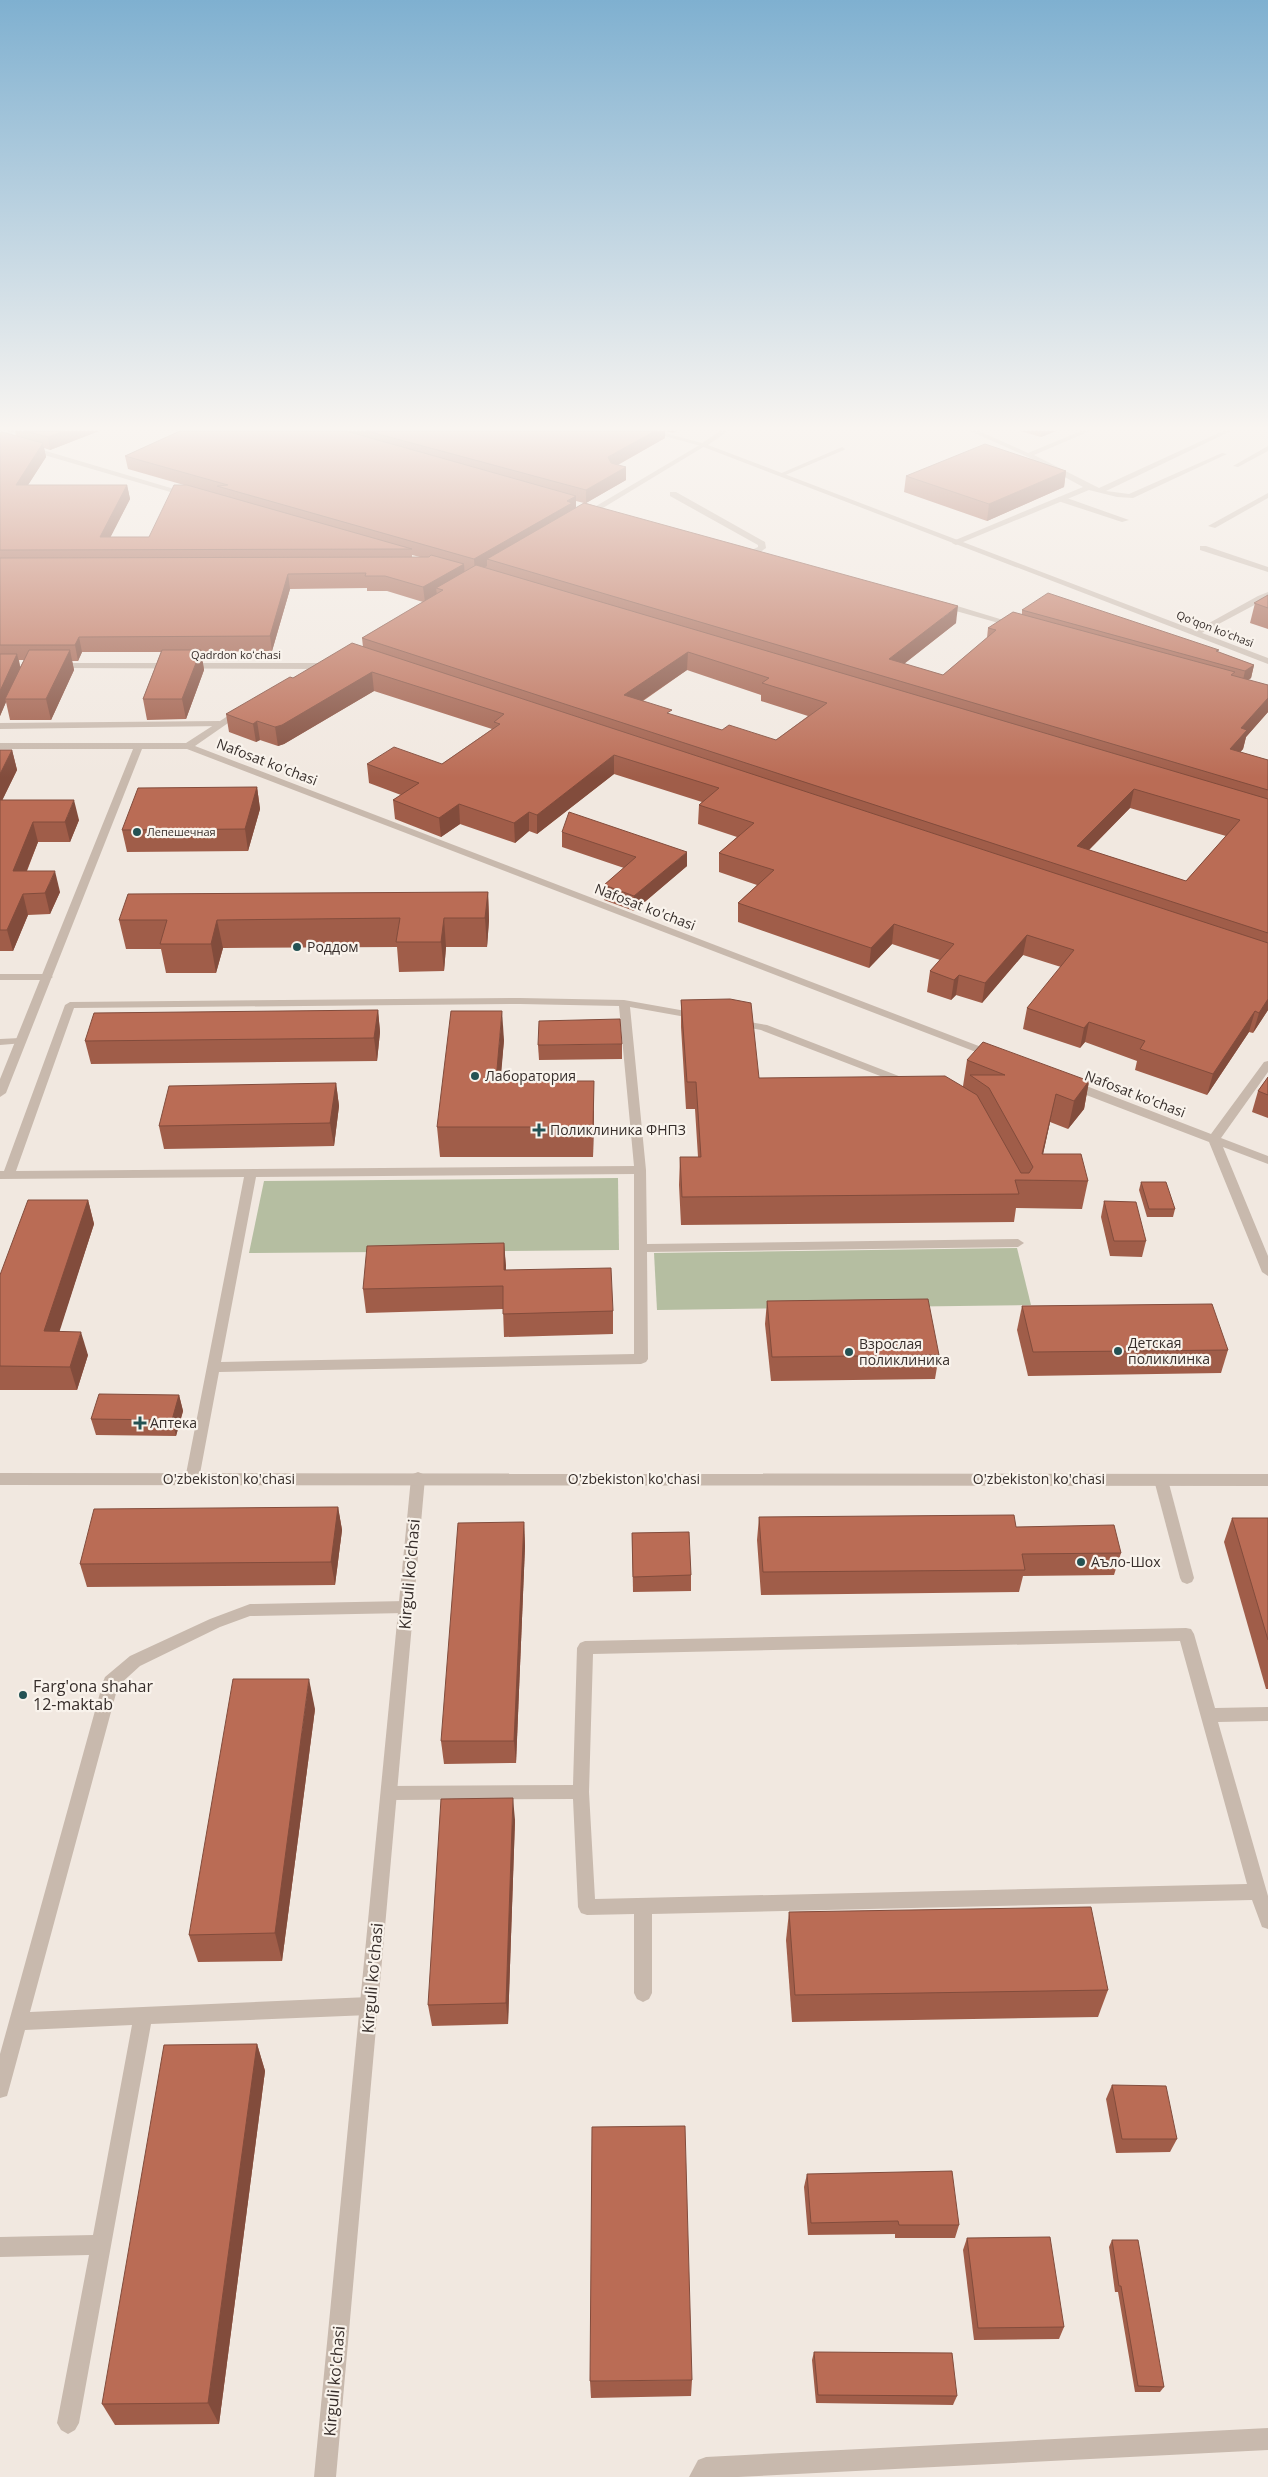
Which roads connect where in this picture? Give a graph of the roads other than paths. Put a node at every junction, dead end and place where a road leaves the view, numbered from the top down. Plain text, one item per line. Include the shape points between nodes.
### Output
1 (762, 547) edge
2 (966, 547) edge
3 (1203, 548) dead end
4 (743, 551) edge
5 (753, 553) junction
6 (762, 556) edge
7 (1268, 570) edge
8 (1266, 597) edge
9 (932, 602) edge
10 (1027, 628) edge
11 (1196, 633) junction
12 (1268, 661) edge
13 (49, 666) edge
14 (305, 676) edge
15 (245, 710) edge
16 (219, 724) junction
17 (2, 725) edge
18 (0, 746) edge
19 (139, 746) junction
20 (188, 746) junction
21 (0, 977) edge
22 (48, 977) junction
23 (624, 1002) junction
24 (706, 1018) edge
25 (725, 1021) edge
26 (0, 1042) edge
27 (20, 1042) junction
28 (999, 1057) edge
29 (1268, 1064) edge
30 (1064, 1082) edge
31 (917, 1086) edge
32 (0, 1093) edge
33 (1214, 1139) junction
34 (1268, 1160) edge
35 (640, 1170) junction
36 (251, 1173) junction
37 (5, 1175) edge
38 (1018, 1243) dead end
39 (640, 1248) junction
40 (1268, 1272) edge
41 (214, 1367) junction
42 (192, 1478) junction
43 (418, 1478) junction
44 (0, 1479) edge
45 (1161, 1480) junction
46 (1268, 1480) edge
47 (1187, 1578) dead end
48 (406, 1607) junction
49 (1268, 1714) edge
50 (1209, 1716) junction
51 (581, 1792) junction
52 (389, 1794) junction
53 (1258, 1892) junction
54 (643, 1906) junction
55 (1268, 1921) edge
56 (643, 1993) dead end
57 (369, 2006) junction
58 (143, 2016) junction
59 (18, 2021) junction
60 (0, 2089) edge
61 (101, 2246) junction
62 (0, 2247) edge
63 (68, 2423) dead end
64 (1268, 2438) edge
65 (325, 2477) edge
66 (700, 2477) edge

1 - 5 street
2 - 11 street, Qoʻqon koʻchasi
3 - 7 street
4 - 5 street
5 - 6 street
8 - 11 street
9 - 10 street
11 - 12 street, Qoʻqon koʻchasi
13 - 14 street, Qadrdon koʻchasi via 326,664
15 - 16 street
16 - 17 street
16 - 20 street
18 - 19 street, Nafosat ko'chasi
19 - 20 street, Nafosat ko'chasi
19 - 22 street
20 - 28 street, Nafosat ko'chasi
21 - 22 street
22 - 27 street
23 - 24 street
23 - 35 street
23 - 37 street via 70,1005
25 - 31 street via 764,1027
26 - 27 street
27 - 32 street
29 - 33 street
30 - 33 street, Nafosat ko'chasi
33 - 34 street, Nafosat ko'chasi
33 - 40 street
35 - 36 street
35 - 39 street
36 - 37 street
36 - 41 street
38 - 39 street
39 - 41 street via 641,1359
41 - 42 street
42 - 43 street, O'zbekiston ko'chasi
42 - 44 street, O'zbekiston ko'chasi
43 - 45 street, O'zbekiston ko'chasi
43 - 48 street, Kirguli ko'chasi
45 - 46 street, O'zbekiston ko'chasi
45 - 47 street
48 - 52 street, Kirguli ko'chasi
48 - 59 street via 250,1610 134,1661 110,1682
49 - 50 street
50 - 51 street via 1186,1634 584,1648
50 - 53 street
51 - 52 street
51 - 54 street via 587,1907
52 - 57 street, Kirguli ko'chasi
53 - 54 street
53 - 55 street
54 - 56 street
57 - 58 street
57 - 65 street, Kirguli ko'chasi
58 - 59 street
58 - 61 street
59 - 60 street
61 - 62 street
61 - 63 street
64 - 66 street via 706,2468

